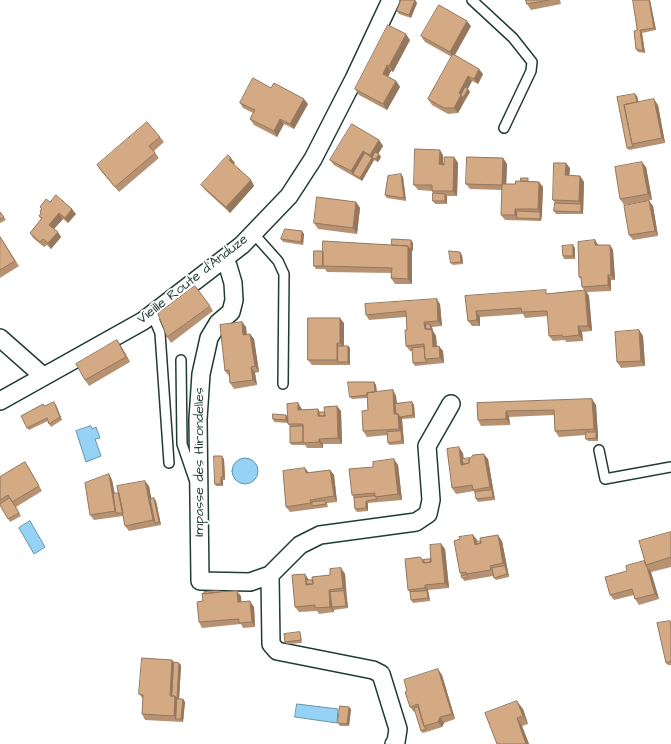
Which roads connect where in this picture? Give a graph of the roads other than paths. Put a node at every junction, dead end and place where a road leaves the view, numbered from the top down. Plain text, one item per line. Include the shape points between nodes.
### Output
1 (392, 0) edge
2 (472, 0) edge
3 (504, 128) dead end
4 (253, 233) junction
5 (224, 259) junction
6 (152, 314) junction
7 (0, 338) edge
8 (180, 360) dead end
9 (43, 376) junction
10 (283, 384) dead end
11 (0, 401) edge
12 (452, 404) dead end
13 (599, 450) dead end
14 (169, 463) dead end
15 (671, 467) edge
16 (198, 491) junction
17 (270, 575) junction
18 (394, 744) edge

1 - 4 street, Vieille Route d'Anduze via 313,158 289,196
2 - 3 lane via 513,38 532,62 531,71
4 - 5 street, Vieille Route d'Anduze
4 - 10 lane via 278,261 284,274
5 - 6 street, Vieille Route d'Anduze
5 - 16 street, Impasse des Hirondelles via 233,283 234,300 230,312 218,323 209,338 201,374
6 - 9 street, Vieille Route d'Anduze via 144,321
6 - 14 lane via 160,333
7 - 9 street
8 - 16 lane via 182,444
9 - 11 street, Vieille Route d'Anduze
12 - 17 street, Impasse des Hirondelles via 427,446 431,500 428,514 416,522 320,535 300,545
13 - 15 lane via 605,479
16 - 17 street, Impasse des Hirondelles via 200,581 250,582
17 - 18 street via 271,644 277,651 373,670 381,674 398,728

